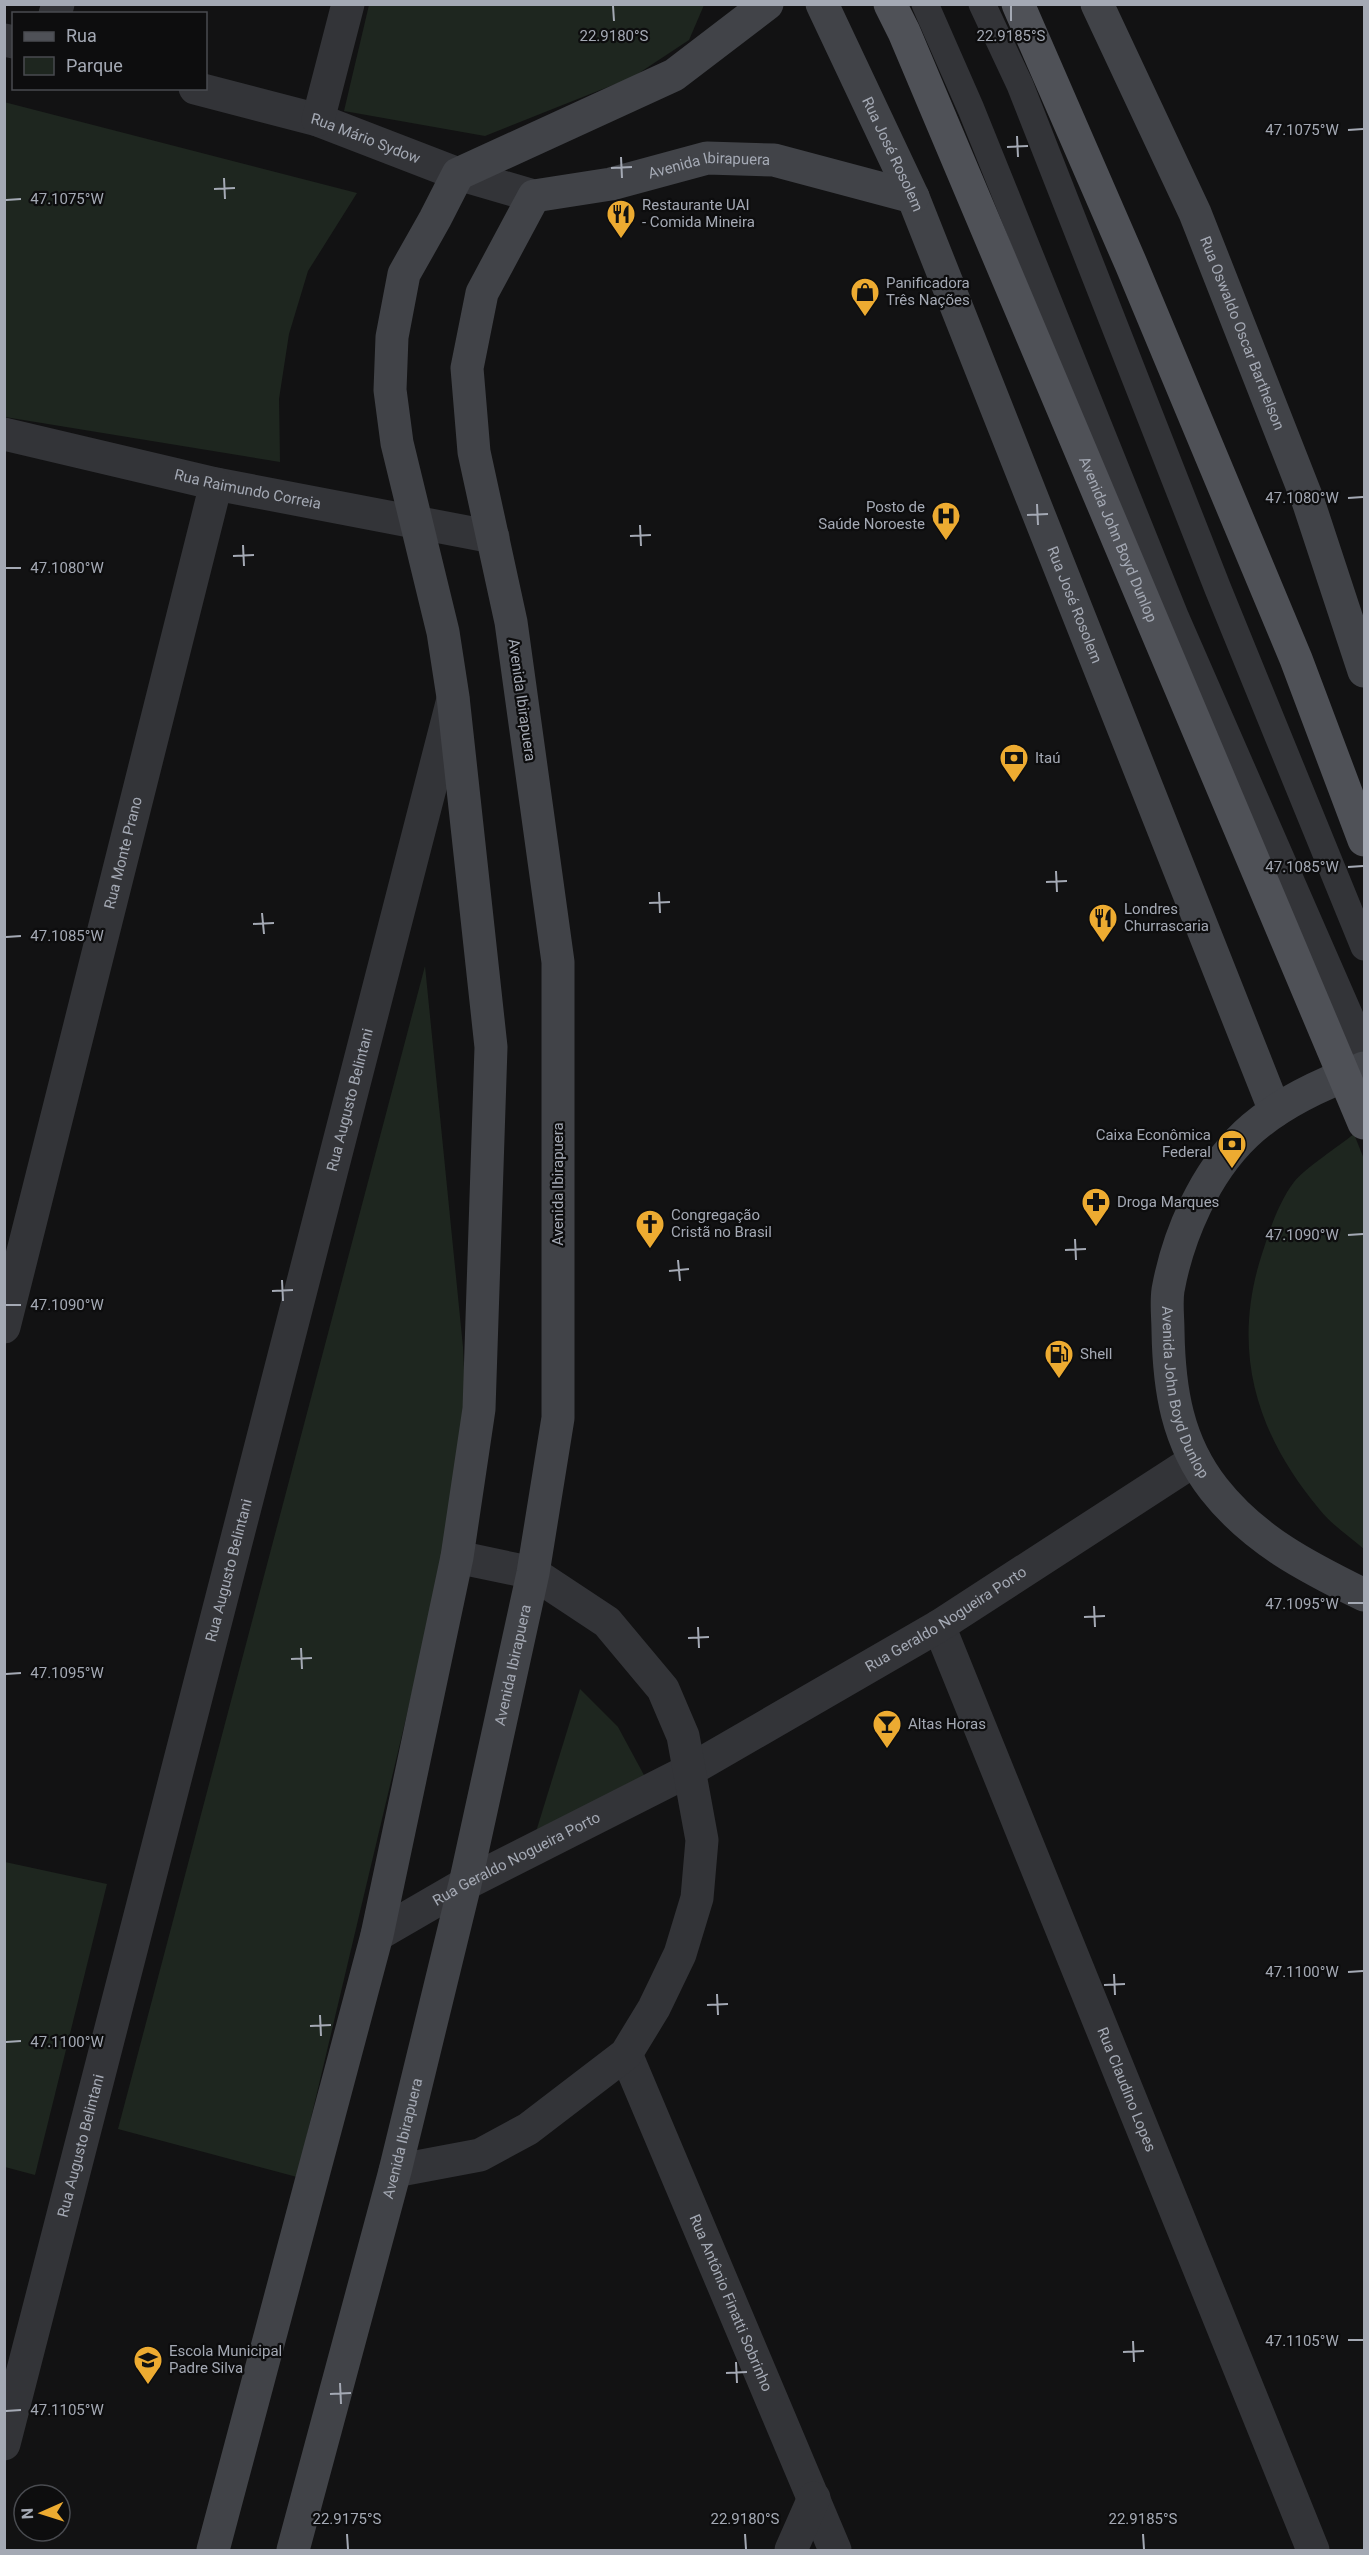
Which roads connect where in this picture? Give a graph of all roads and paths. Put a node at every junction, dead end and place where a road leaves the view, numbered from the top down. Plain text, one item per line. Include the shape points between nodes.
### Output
1 (348, 4) edge
2 (767, 4) edge
3 (822, 4) edge
4 (890, 4) edge
5 (925, 4) edge
6 (982, 4) edge
7 (1018, 4) edge
8 (1097, 4) edge
9 (203, 90) edge
10 (318, 120) junction
11 (458, 174) junction
12 (534, 196) junction
13 (913, 197) junction
14 (4, 434) edge
15 (216, 484) junction
16 (417, 521) junction
17 (493, 537) junction
18 (1365, 671) edge
19 (453, 698) junction
20 (1365, 840) edge
21 (1365, 947) edge
22 (1365, 1048) edge
23 (1355, 1072) edge
24 (1275, 1111) junction
25 (1365, 1123) edge
26 (4, 1327) edge
27 (1195, 1460) junction
28 (457, 1557) junction
29 (533, 1573) junction
30 (1365, 1595) edge
31 (939, 1626) junction
32 (690, 1770) junction
33 (465, 1884) junction
34 (377, 1935) junction
35 (626, 2054) junction
36 (395, 2171) junction
37 (4, 2444) edge
38 (814, 2498) junction
39 (213, 2550) edge
40 (293, 2550) edge
41 (791, 2550) edge
42 (835, 2550) edge
43 (1312, 2550) edge

1 - 10 street
2 - 11 street via 674,75
3 - 13 street, Rua José Rosolem
4 - 23 main road, Avenida John Boyd Dunlop
5 - 22 lane via 1176,618
6 - 21 lane via 1020,85 1218,589
7 - 20 main road via 1296,659
8 - 18 street, Rua Oswaldo Oscar Barthelson via 1195,213 1308,501
9 - 10 street, Rua Mário Sydow
10 - 11 street, Rua Mário Sydow
11 - 12 street, Rua Mário Sydow
11 - 16 street via 404,274 392,337 390,390 397,442
12 - 13 street, Avenida Ibirapuera via 611,184 707,158 774,160
12 - 17 street, Avenida Ibirapuera via 482,293 467,368 474,452
13 - 24 street, Rua José Rosolem
14 - 15 street, Rua Raimundo Correia
15 - 16 street, Rua Raimundo Correia
15 - 26 street, Rua Monte Prano
16 - 17 street, Rua Raimundo Correia
16 - 19 street via 443,632
17 - 29 street, Avenida Ibirapuera via 511,622 558,962 558,1418
19 - 28 street via 491,1047 479,1410
19 - 37 street, Rua Augusto Belintani
23 - 24 street, Avenida John Boyd Dunlop via 1311,1090
23 - 25 main road, Avenida John Boyd Dunlop
24 - 27 street, Avenida John Boyd Dunlop via 1245,1135 1209,1183 1189,1219 1168,1292 1169,1378 1176,1413
27 - 30 street, Avenida John Boyd Dunlop via 1228,1504 1285,1554
27 - 31 street, Rua Geraldo Nogueira Porto
28 - 29 street
28 - 34 street
29 - 32 street via 607,1622 663,1689 684,1736
29 - 33 street, Avenida Ibirapuera
31 - 32 street, Rua Geraldo Nogueira Porto
31 - 43 street, Rua Claudino Lopes
32 - 33 street, Rua Geraldo Nogueira Porto
32 - 35 street via 702,1840 697,1898 680,1954
33 - 34 street, Rua Geraldo Nogueira Porto
33 - 36 street, Avenida Ibirapuera
34 - 39 street
35 - 36 street via 528,2129 480,2155
35 - 38 street, Rua Antônio Finatti Sobrinho
36 - 40 street, Avenida Ibirapuera
38 - 41 street
38 - 42 street, Rua Antônio Finatti Sobrinho

